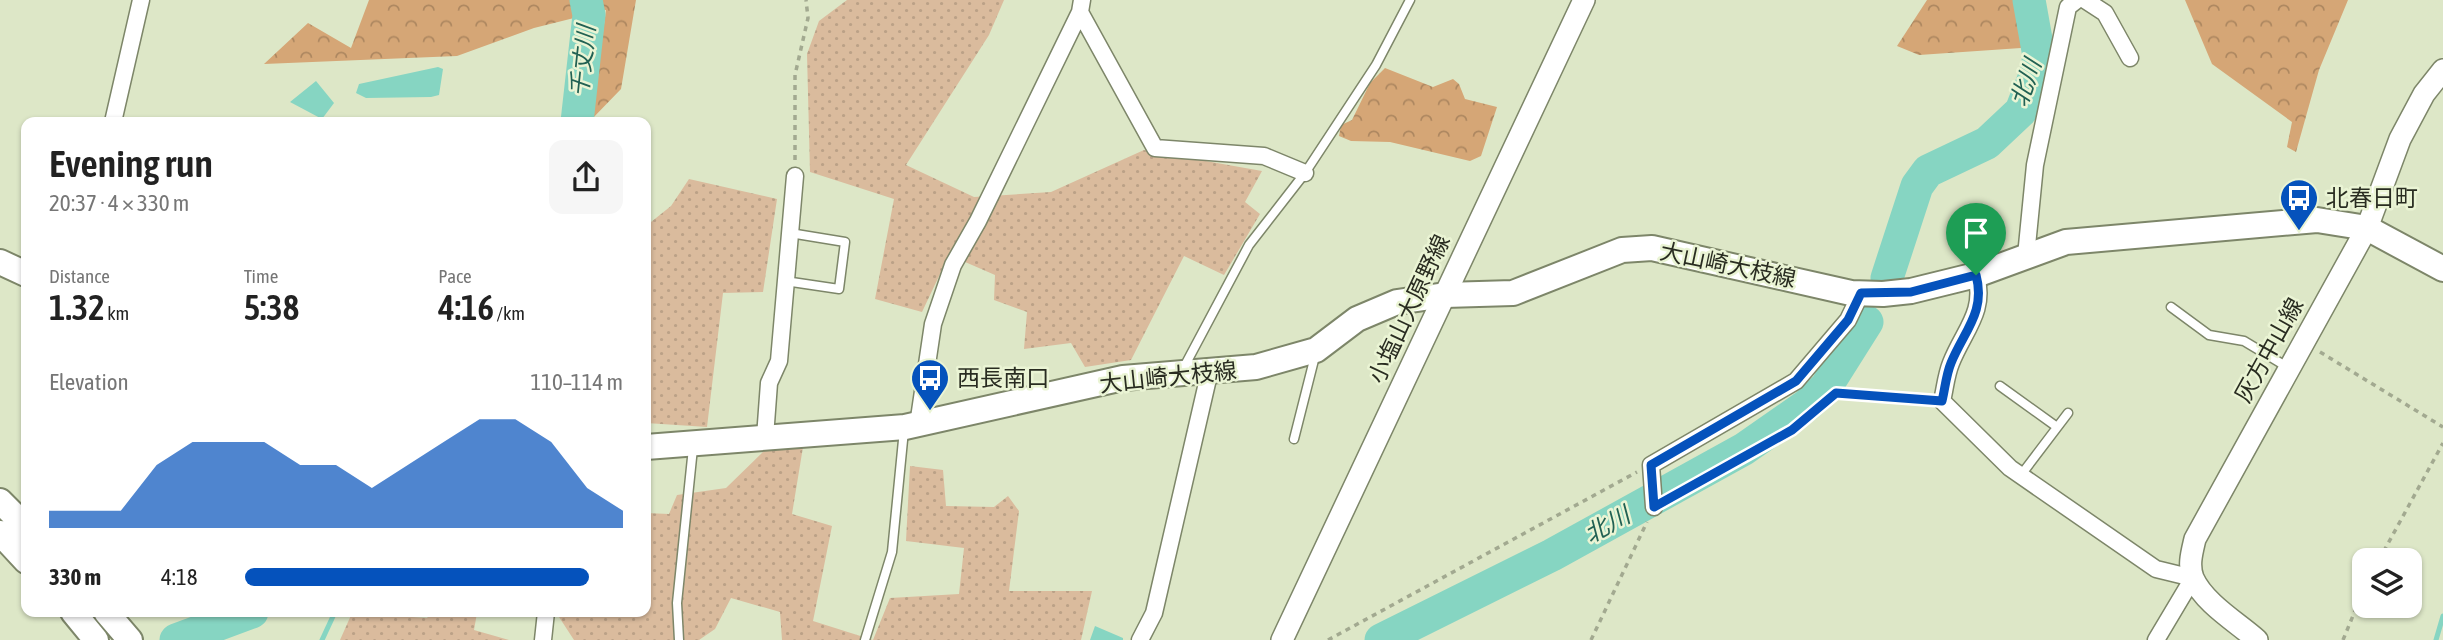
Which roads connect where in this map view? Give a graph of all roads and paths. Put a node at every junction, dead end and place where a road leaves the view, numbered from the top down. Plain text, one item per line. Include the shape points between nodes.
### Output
1 (141, 0) edge
2 (806, 0) edge
3 (1410, 0) edge
4 (1584, 0) edge
5 (2077, 0) edge
6 (2085, 0) edge
7 (1081, 6) edge
8 (2130, 58) dead end
9 (2443, 70) edge
10 (114, 117) edge
11 (1305, 173) junction
12 (795, 176) joint
13 (2367, 228) junction
14 (790, 233) junction
15 (2026, 256) junction
16 (0, 262) edge
17 (2443, 269) edge
18 (21, 272) edge
19 (1976, 275) junction
20 (784, 281) junction
21 (1861, 293) junction
22 (1445, 295) junction
23 (2171, 307) dead end
24 (2304, 342) junction
25 (1316, 349) junction
26 (2289, 368) junction
27 (1210, 370) junction
28 (1180, 374) junction
29 (2000, 386) dead end
30 (1942, 401) junction
31 (2068, 413) dead end
32 (912, 426) junction
33 (2057, 427) junction
34 (2443, 427) edge
35 (765, 437) junction
36 (1294, 439) dead end
37 (694, 443) junction
38 (2443, 443) edge
39 (651, 447) edge
40 (1651, 465) junction
41 (2021, 475) junction
42 (0, 501) edge
43 (1654, 507) junction
44 (21, 522) edge
45 (0, 533) edge
46 (2386, 548) edge
47 (21, 556) edge
48 (2193, 578) junction
49 (77, 617) edge
50 (110, 617) edge
51 (545, 617) edge
52 (2352, 618) edge
53 (96, 640) edge
54 (130, 640) edge
55 (543, 640) edge
56 (679, 640) edge
57 (865, 640) edge
58 (1140, 640) edge
59 (1282, 640) edge
60 (1328, 640) edge
61 (1591, 640) edge
62 (2156, 640) edge
63 (2257, 640) edge
64 (2343, 640) edge

1 - 10 street
2 - 12 path via 808,18 794,75
3 - 11 lane via 1376,65
4 - 22 main road, 小塩山大原野線
5 - 15 street via 2068,7 2038,152
6 - 8 street via 2105,13
7 - 11 street via 1156,148 1264,156
7 - 32 street via 953,265 933,324
9 - 13 main road, 灰方中山線 via 2400,139
11 - 28 lane via 1249,245
12 - 14 street
13 - 15 main road, 大山崎大枝線 via 2317,220 2066,242
13 - 17 main road, 大山崎大枝線
13 - 24 main road, 灰方中山線
14 - 20 street
14 - 20 lane via 845,242 839,289
15 - 19 main road, 大山崎大枝線
16 - 18 main road
19 - 21 main road, 大山崎大枝線 via 1911,292
19 - 30 street via 1982,294 1951,363
20 - 35 street via 779,361 769,383
21 - 22 main road, 大山崎大枝線 via 1651,248 1622,250 1513,293
21 - 40 street via 1848,320 1796,381
22 - 25 main road, 大山崎大枝線 via 1397,302 1357,319
22 - 59 main road, 小塩山大原野線
23 - 26 lane via 2209,335 2244,341
24 - 26 main road, 灰方中山線
24 - 34 path
25 - 27 main road, 大山崎大枝線 via 1256,367
25 - 36 lane
26 - 48 main road, 灰方中山線 via 2194,540
27 - 28 main road, 大山崎大枝線
27 - 58 street via 1154,612
28 - 32 main road, 大山崎大枝線 via 1123,378
29 - 33 lane
30 - 41 street
30 - 43 path via 1836,393 1792,430
31 - 33 lane
32 - 35 main road, 大山崎大枝線
32 - 57 lane via 892,552
33 - 41 lane
35 - 37 main road, 大山崎大枝線
37 - 39 main road, 大山崎大枝線
37 - 56 lane via 677,603
38 - 46 path
40 - 43 street
40 - 60 path
41 - 48 street via 2156,569
42 - 44 main road
43 - 61 path
45 - 47 main road
48 - 62 street
48 - 63 main road via 2203,593
49 - 53 main road
50 - 54 main road
51 - 55 street
52 - 64 path

